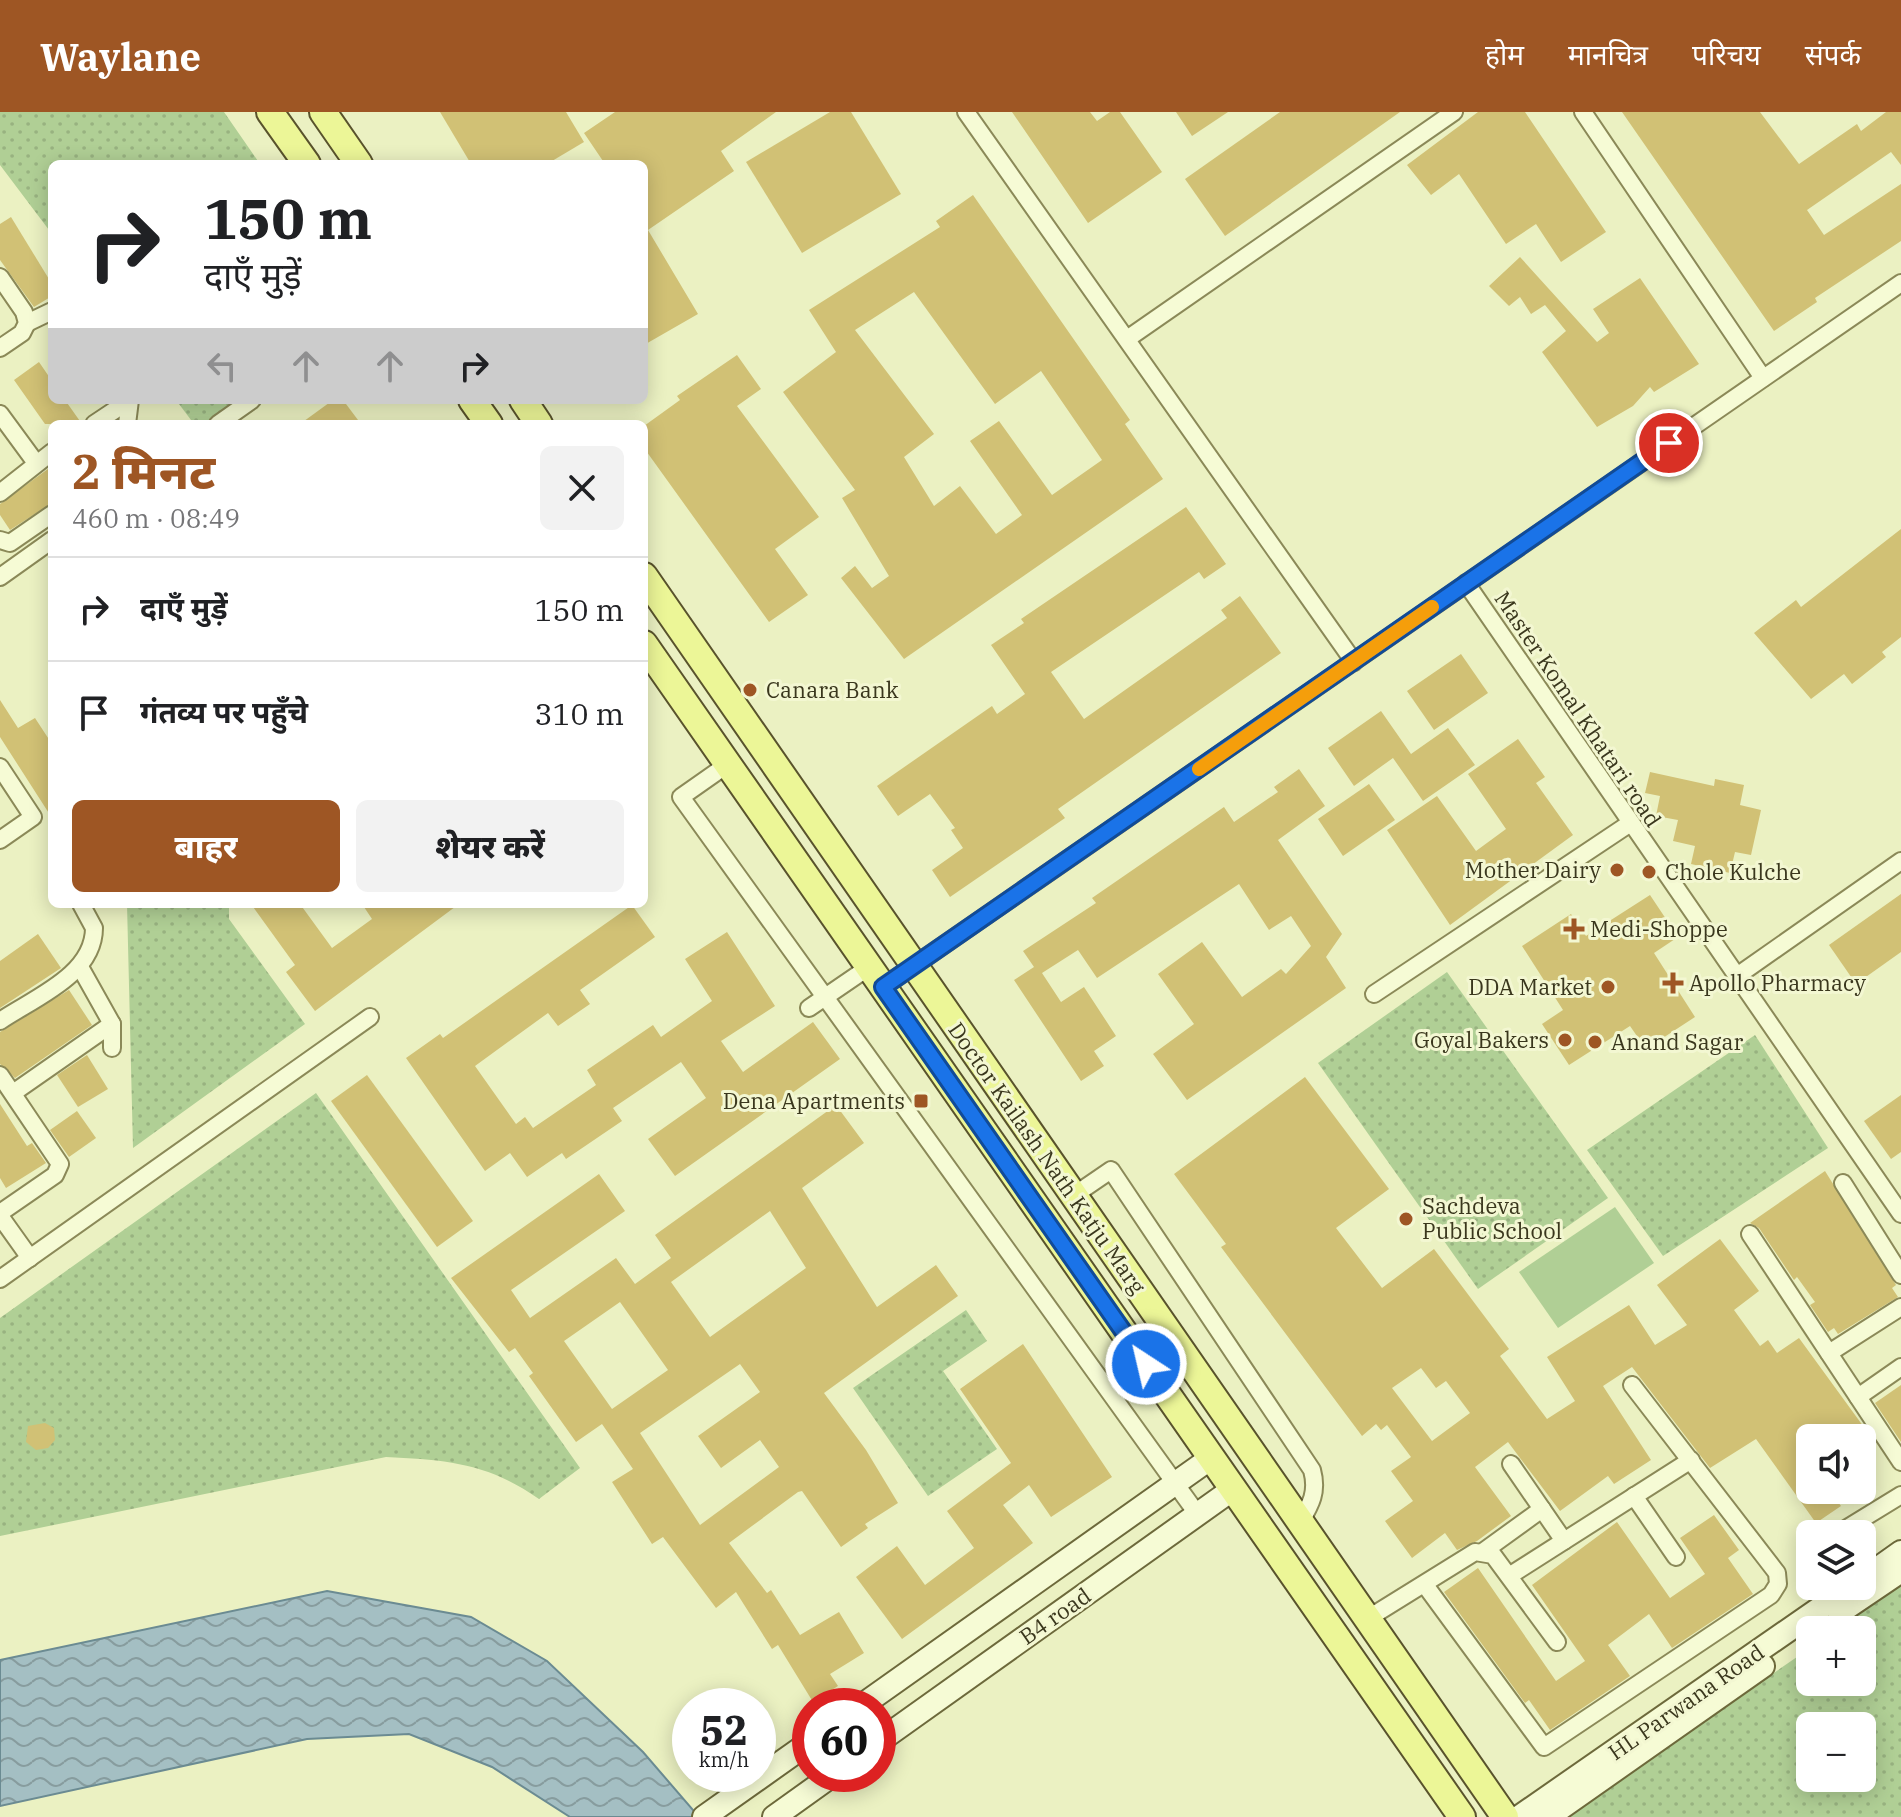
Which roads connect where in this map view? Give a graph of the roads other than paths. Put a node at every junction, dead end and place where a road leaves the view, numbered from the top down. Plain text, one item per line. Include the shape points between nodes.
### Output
1 (270, 112) edge
2 (323, 112) edge
3 (966, 112) edge
4 (1454, 112) edge
5 (1583, 112) edge
6 (304, 160) edge
7 (356, 160) edge
8 (0, 277) edge
9 (1901, 283) edge
10 (48, 313) edge
11 (27, 323) junction
12 (1127, 339) junction
13 (0, 348) edge
14 (1763, 378) junction
15 (124, 404) edge
16 (246, 404) edge
17 (0, 414) edge
18 (100, 420) edge
19 (224, 420) edge
20 (48, 455) edge
21 (36, 463) junction
22 (0, 493) edge
23 (48, 517) edge
24 (0, 540) edge
25 (48, 543) edge
26 (0, 577) edge
27 (648, 582) edge
28 (1466, 583) junction
29 (648, 650) edge
30 (1354, 662) junction
31 (728, 764) junction
32 (0, 767) edge
33 (1629, 824) junction
34 (0, 840) edge
35 (1901, 861) edge
36 (83, 908) edge
37 (914, 966) junction
38 (80, 967) junction
39 (1737, 976) junction
40 (876, 977) junction
41 (1374, 994) dead end
42 (826, 997) junction
43 (809, 1008) dead end
44 (370, 1017) dead end
45 (0, 1021) edge
46 (112, 1024) junction
47 (112, 1048) dead end
48 (0, 1075) edge
49 (13, 1093) junction
50 (1843, 1183) dead end
51 (1073, 1196) junction
52 (0, 1214) edge
53 (1901, 1214) edge
54 (1750, 1234) dead end
55 (30, 1258) junction
56 (1901, 1275) edge
57 (0, 1279) edge
58 (1901, 1307) edge
59 (1829, 1353) junction
60 (1901, 1367) edge
61 (1632, 1385) dead end
62 (1858, 1397) junction
63 (1211, 1458) junction
64 (1691, 1460) junction
65 (1901, 1462) edge
66 (1511, 1464) dead end
67 (1177, 1482) junction
68 (1233, 1489) junction
69 (1901, 1495) edge
70 (1634, 1496) junction
71 (1542, 1509) junction
72 (1198, 1515) junction
73 (1860, 1520) edge
74 (1300, 1523) junction
75 (1564, 1541) junction
76 (1484, 1551) junction
77 (1901, 1552) edge
78 (1676, 1557) dead end
79 (1876, 1569) edge
80 (1901, 1571) edge
81 (1509, 1576) junction
82 (1425, 1585) junction
83 (1832, 1600) edge
84 (1835, 1616) edge
85 (1367, 1619) junction
86 (1557, 1642) dead end
87 (1796, 1644) edge
88 (886, 1688) edge
89 (896, 1729) edge
90 (792, 1755) edge
91 (809, 1792) edge
92 (782, 1811) edge
93 (704, 1817) edge
94 (1462, 1817) edge
95 (1505, 1817) edge
96 (1519, 1817) edge
97 (1548, 1817) edge

1 - 6 main road
2 - 7 main road
3 - 12 street
4 - 12 street
5 - 14 street
8 - 11 street
9 - 14 street
10 - 11 street
11 - 13 street
12 - 30 street
14 - 28 street
15 - 18 street
16 - 19 street
17 - 21 street
20 - 21 street
21 - 22 street
23 - 24 street via 10,543
25 - 26 street
27 - 37 main road, Doctor Kailash Nath Katju Marg
28 - 30 street
28 - 33 street, Master Komal Khatari road
29 - 31 main road, Doctor Kailash Nath Katju Marg
30 - 37 street
31 - 40 main road, Doctor Kailash Nath Katju Marg
31 - 42 street via 681,797
32 - 34 street via 33,817
33 - 39 street, Master Komal Khatari road
33 - 41 street
35 - 39 street
36 - 38 street via 94,928 89,954
37 - 40 street
37 - 51 main road, Doctor Kailash Nath Katju Marg
38 - 45 street
38 - 46 street
39 - 53 street, Master Komal Khatari road
40 - 42 street
40 - 63 main road, Doctor Kailash Nath Katju Marg
42 - 43 street
42 - 67 street
44 - 55 street
46 - 47 street
46 - 49 street
48 - 49 street
49 - 52 street via 60,1169
50 - 56 street
51 - 74 main road, Doctor Kailash Nath Katju Marg
51 - 74 street via 1111,1170 1312,1470 1313,1499
52 - 55 street
54 - 59 street
55 - 57 street
58 - 59 street
59 - 62 street
60 - 62 street
61 - 64 street
62 - 65 street
63 - 67 street, B4 road
63 - 68 main road, Doctor Kailash Nath Katju Marg
64 - 70 street
64 - 82 street via 1777,1573 1778,1584 1771,1595 1544,1747
66 - 71 street
67 - 72 street
67 - 88 street, B4 road
68 - 72 street, B4 road
68 - 94 main road, Doctor Kailash Nath Katju Marg
69 - 73 street
70 - 75 street
70 - 78 street
71 - 75 street
71 - 76 street
72 - 89 street, B4 road
74 - 85 main road, Doctor Kailash Nath Katju Marg
75 - 81 street
76 - 81 street
76 - 82 street
77 - 79 street
80 - 84 street
81 - 86 street
82 - 85 street
83 - 96 street, HL Parwana Road
85 - 95 main road, Doctor Kailash Nath Katju Marg
87 - 97 street
90 - 93 street
91 - 92 street

